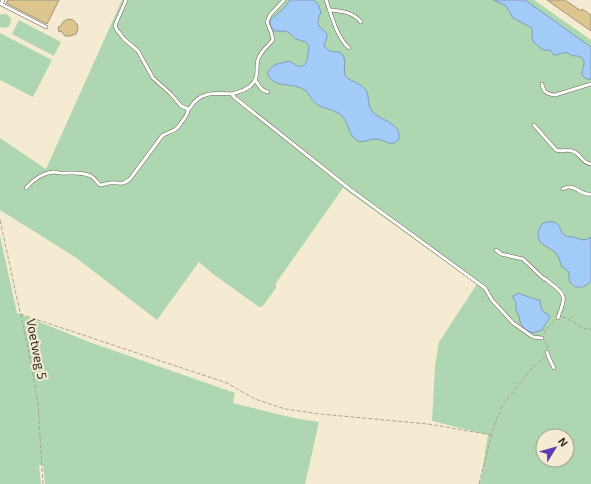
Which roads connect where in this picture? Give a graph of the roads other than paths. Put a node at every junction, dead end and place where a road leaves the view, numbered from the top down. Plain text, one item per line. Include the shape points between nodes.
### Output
1 (3, 0) edge
2 (126, 0) edge
3 (284, 0) edge
4 (326, 0) edge
5 (330, 10) junction
6 (361, 22) dead end
7 (46, 27) dead end
8 (348, 48) dead end
9 (255, 80) junction
10 (542, 84) dead end
11 (591, 84) edge
12 (268, 92) dead end
13 (232, 94) junction
14 (188, 109) junction
15 (534, 125) dead end
16 (591, 164) edge
17 (26, 188) dead end
18 (563, 189) dead end
19 (591, 194) edge
20 (496, 250) dead end
21 (558, 318) road end
22 (542, 338) road end
23 (547, 352) road end
24 (554, 368) dead end

1 - 7 lane via 1,4
2 - 14 lane via 115,26 117,30 140,53 153,78 181,106
3 - 9 lane via 267,22 273,40 258,59
4 - 5 lane
5 - 6 lane via 354,15
5 - 8 lane via 338,34
9 - 12 lane via 263,91
9 - 13 lane via 242,91
10 - 11 lane via 544,92 555,95
13 - 14 lane via 204,95
13 - 22 lane via 351,190 485,288 492,300 513,323 533,337
14 - 17 lane via 177,128 162,136 130,179 122,184 100,185 85,174 52,172 36,178
15 - 16 lane via 556,150 573,151
18 - 19 lane via 571,186 584,194
20 - 21 lane via 499,254 523,260 561,292 564,301
23 - 24 lane

